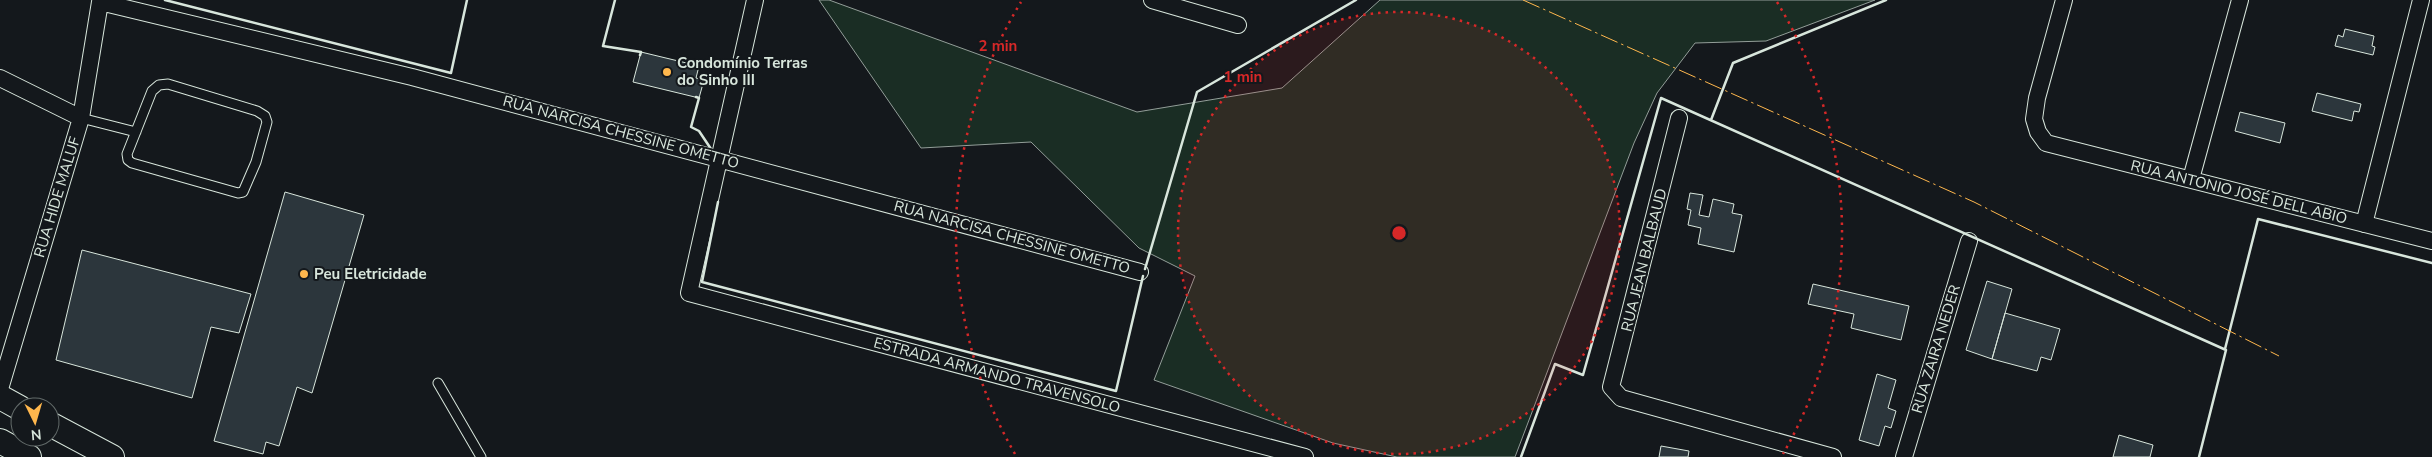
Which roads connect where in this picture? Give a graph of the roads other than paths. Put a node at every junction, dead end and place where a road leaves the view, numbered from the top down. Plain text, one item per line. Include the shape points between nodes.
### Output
1 (755, 0) edge
2 (1152, 0) edge
3 (2064, 0) edge
4 (2240, 0) edge
5 (2420, 0) edge
6 (100, 2) joint
7 (1238, 25) dead end
8 (0, 78) edge
9 (81, 118) junction
10 (1679, 118) dead end
11 (136, 132) junction
12 (719, 158) junction
13 (2191, 179) junction
14 (2364, 224) junction
15 (1969, 241) dead end
16 (2432, 241) edge
17 (1140, 272) dead end
18 (438, 383) dead end
19 (0, 389) edge
20 (60, 429) edge
21 (0, 441) edge
22 (29, 457) edge
23 (112, 457) edge
24 (481, 457) edge
25 (1305, 457) edge
26 (1833, 457) edge
27 (1904, 457) edge

1 - 12 street
2 - 7 street
3 - 13 street, RUA ANTONIO JOSÉ DELL ABIO via 2035,112 2038,132 2046,143
4 - 13 street
5 - 14 street
6 - 9 street, RUA HIDE MALUF
6 - 12 street, RUA NARCISA CHESSINE OMETTO via 412,77
8 - 9 street
9 - 11 lane
9 - 19 street, RUA HIDE MALUF
10 - 26 street, RUA JEAN BALBAUD via 1611,388 1621,398
11 - 11 lane via 127,154 132,163 238,193 245,188 267,122 265,116 257,111 168,84 152,91
12 - 17 street, RUA NARCISA CHESSINE OMETTO
12 - 25 street, ESTRADA ARMANDO TRAVENSOLO via 689,293
13 - 14 street, RUA ANTONIO JOSÉ DELL ABIO
14 - 16 street, RUA ANTONIO JOSÉ DELL ABIO
15 - 27 street, RUA ZAIRA NEDER
18 - 24 lane
20 - 23 main road
21 - 22 main road

